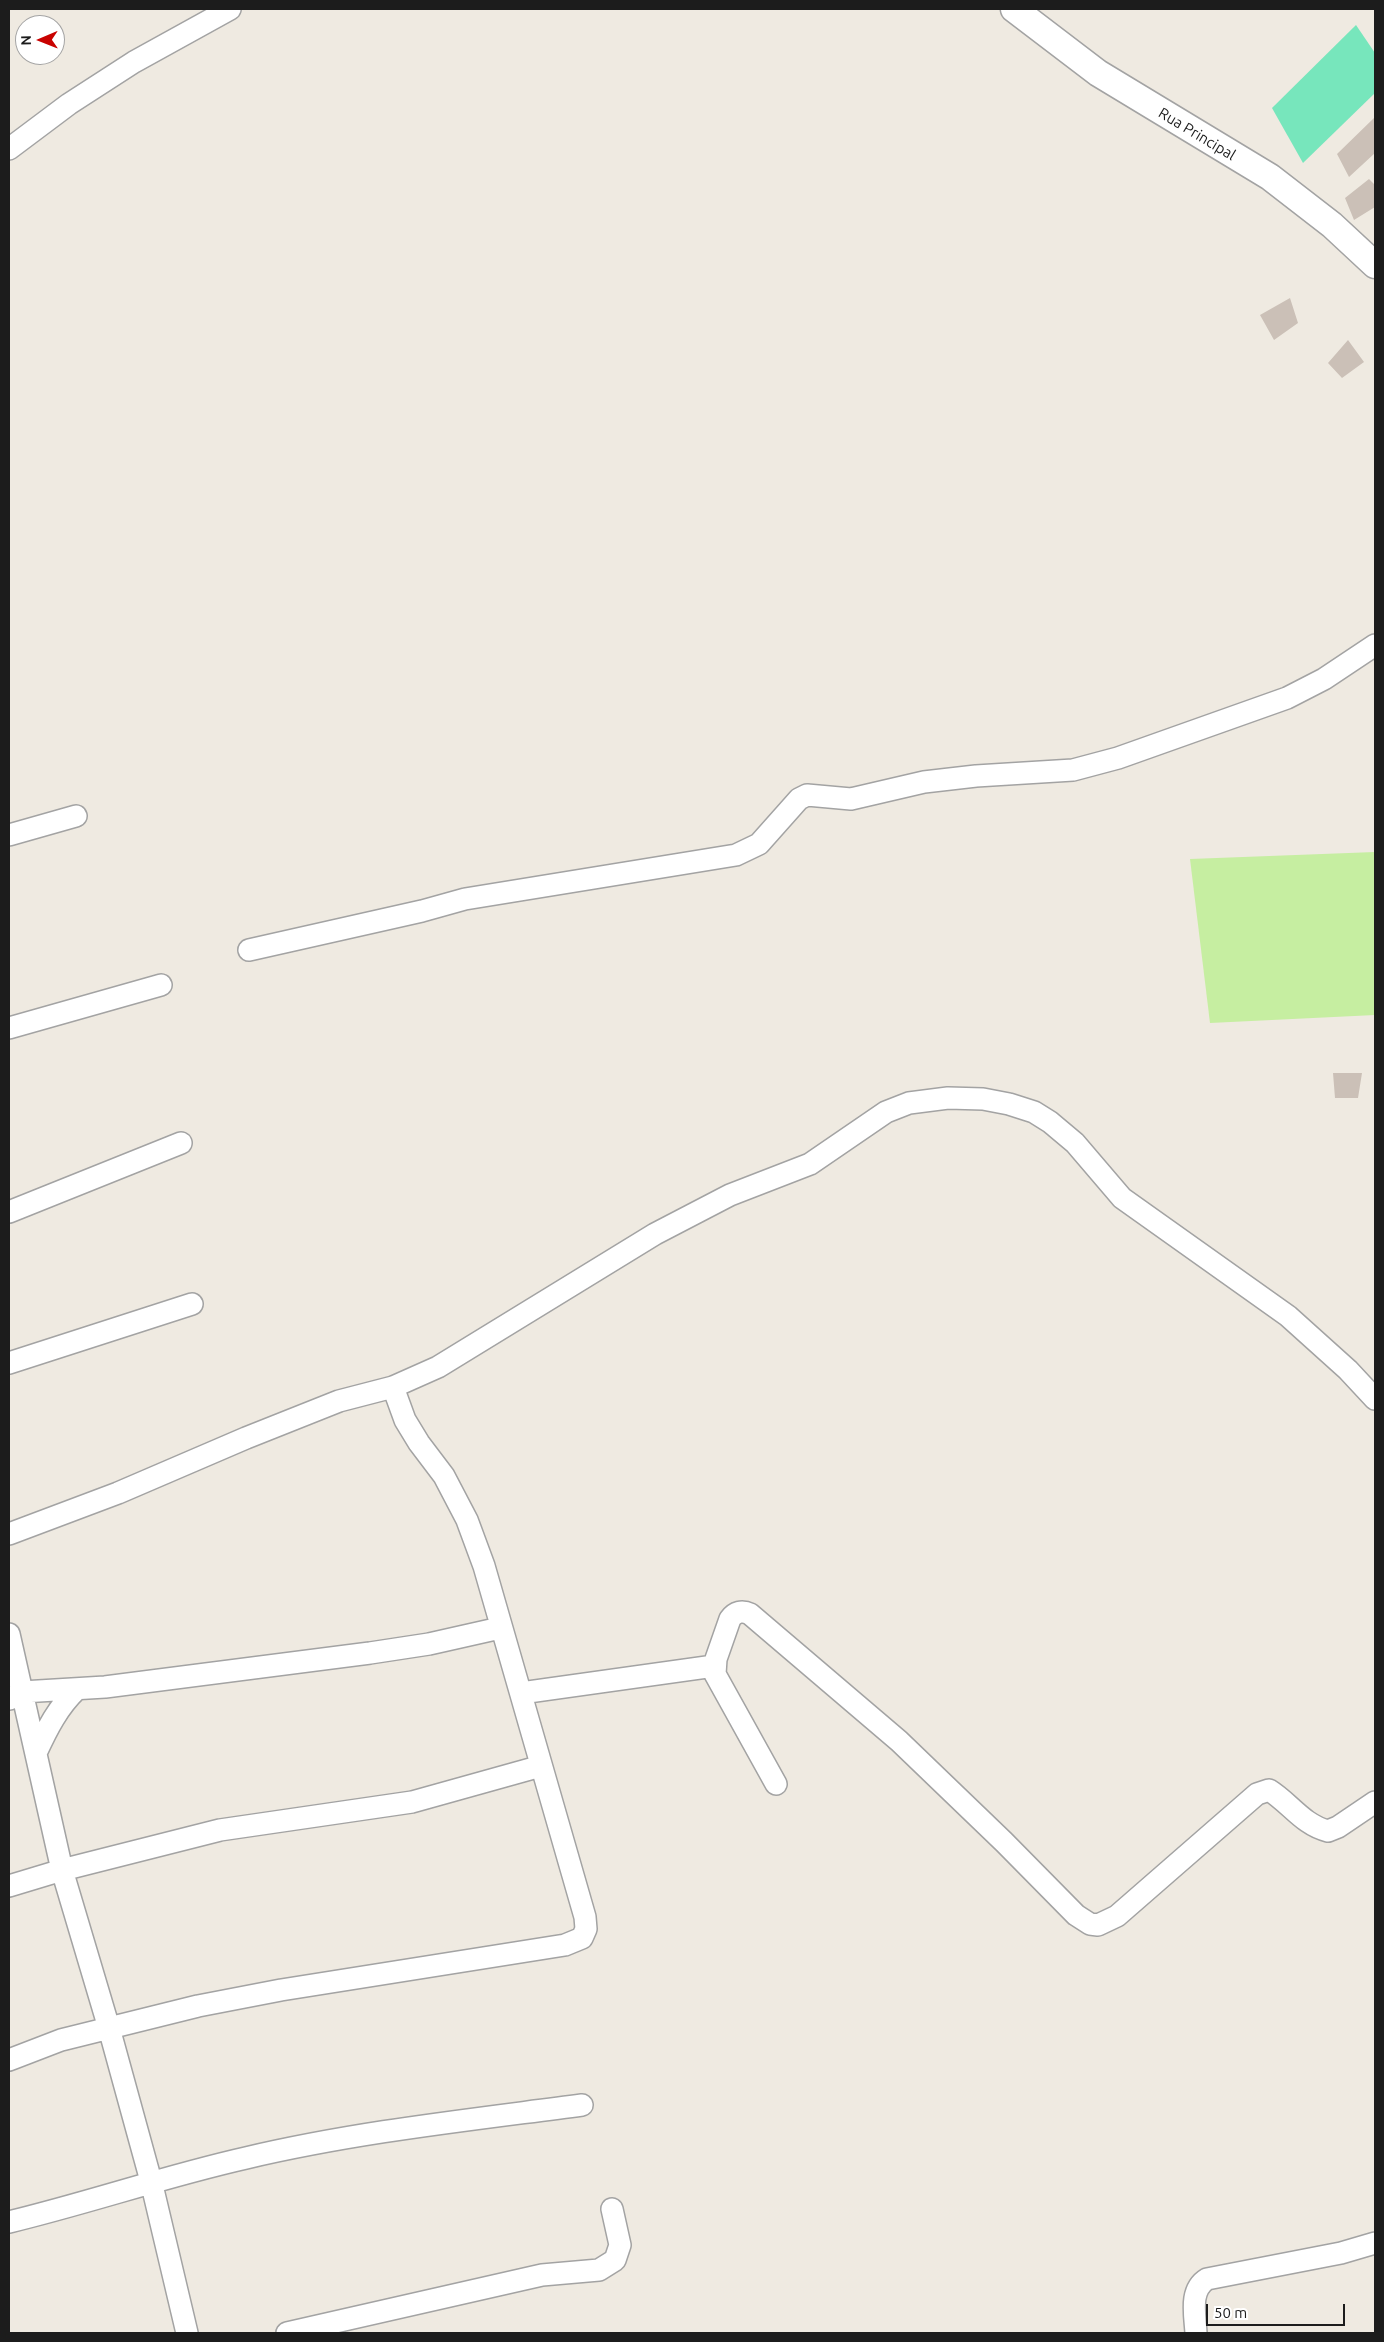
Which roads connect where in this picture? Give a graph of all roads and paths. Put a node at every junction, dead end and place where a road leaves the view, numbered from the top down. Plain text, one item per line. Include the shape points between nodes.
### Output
1 (230, 9) edge
2 (1014, 9) edge
3 (9, 149) edge
4 (1375, 265) edge
5 (1375, 646) edge
6 (76, 816) dead end
7 (9, 835) edge
8 (248, 950) dead end
9 (161, 985) dead end
10 (9, 1028) edge
11 (181, 1143) dead end
12 (9, 1212) edge
13 (192, 1304) dead end
14 (9, 1363) edge
15 (393, 1387) junction
16 (1375, 1398) edge
17 (9, 1534) edge
18 (500, 1628) junction
19 (9, 1634) edge
20 (714, 1666) junction
21 (77, 1689) junction
22 (521, 1693) junction
23 (16, 1696) edge
24 (36, 1753) junction
25 (541, 1766) junction
26 (776, 1784) dead end
27 (1375, 1802) edge
28 (62, 1870) junction
29 (9, 1886) edge
30 (109, 2028) junction
31 (9, 2060) edge
32 (582, 2105) dead end
33 (151, 2181) junction
34 (612, 2209) dead end
35 (9, 2222) edge
36 (1375, 2243) edge
37 (187, 2333) edge
38 (287, 2333) edge
39 (1196, 2333) edge

1 - 3 street via 134,62 69,104
2 - 4 street, Rua Principal via 1098,73 1270,177 1332,225
5 - 8 street via 1287,698 1118,758 1073,770 924,782 851,799 807,795 799,799 759,844 736,855 465,899
6 - 7 street
9 - 10 street
11 - 12 street
13 - 14 street
15 - 16 street via 438,1366 655,1234 730,1195 810,1164 886,1112 909,1103 948,1098 1009,1104 1034,1112 1050,1122 1075,1143 1122,1198 1288,1316
15 - 17 street via 339,1401 118,1494
15 - 18 street via 405,1420 444,1476 467,1520 484,1566
18 - 21 street via 370,1653
18 - 22 street
19 - 23 street
20 - 22 street
20 - 26 street via 717,1681
20 - 27 street via 730,1619 739,1612 750,1614 899,1741 1076,1915 1090,1924 1106,1923 1117,1916 1257,1794 1269,1790 1307,1823 1328,1831
21 - 23 street
21 - 24 street via 64,1701
22 - 25 street
23 - 24 street
24 - 28 street
25 - 28 street via 412,1802 220,1830
25 - 30 street via 585,1917 586,1929 582,1938 565,1945 244,1997
28 - 29 street
28 - 30 street
30 - 31 street via 61,2040
30 - 33 street
32 - 33 street via 385,2131 246,2158
33 - 35 street
33 - 37 street
34 - 38 street via 620,2245 615,2260 599,2270 542,2275
36 - 39 street via 1342,2253 1208,2279 1200,2284 1195,2295

